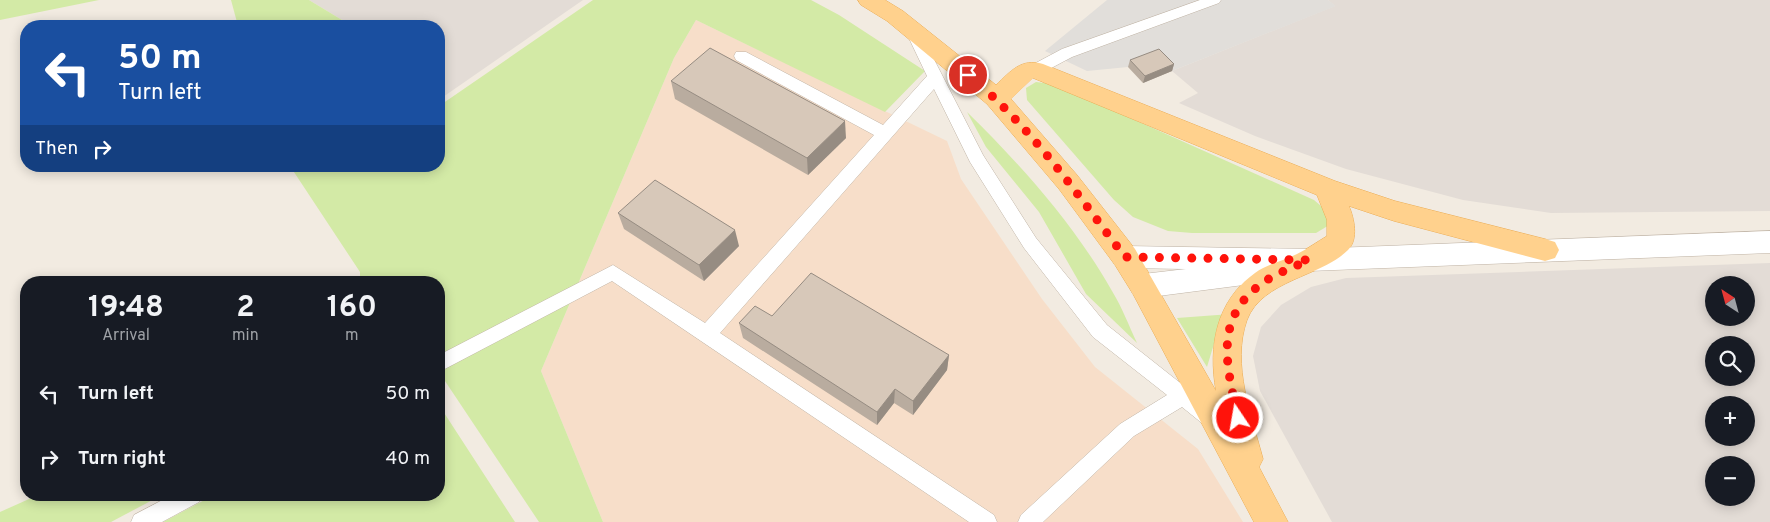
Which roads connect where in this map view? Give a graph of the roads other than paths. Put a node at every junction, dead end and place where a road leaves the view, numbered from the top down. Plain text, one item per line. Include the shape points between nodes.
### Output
1 (869, 0) edge
2 (1214, 0) edge
3 (912, 30) junction
4 (741, 56) dead end
5 (1035, 70) junction
6 (936, 76) junction
7 (996, 98) junction
8 (886, 134) junction
9 (1326, 188) junction
10 (1770, 242) edge
11 (1545, 250) junction
12 (1125, 257) junction
13 (1309, 260) junction
14 (1143, 286) junction
15 (707, 334) junction
16 (445, 361) edge
17 (1181, 397) junction
18 (1218, 424) junction
19 (1255, 492) junction
20 (180, 501) edge
21 (140, 522) edge
22 (987, 522) edge
23 (1028, 522) edge
24 (1272, 522) edge

1 - 3 main road
2 - 5 lane via 1067,53
3 - 6 lane
3 - 7 main road
4 - 8 lane
5 - 7 main road via 1027,70
5 - 9 main road
6 - 8 lane
6 - 17 lane via 976,158 1030,243 1100,331
7 - 12 main road via 1068,182
8 - 15 lane
9 - 11 main road via 1394,211
9 - 13 main road via 1340,215 1342,230 1339,242
10 - 11 street
11 - 13 street
12 - 13 street
12 - 14 main road
13 - 14 street via 1229,277
13 - 19 main road via 1265,281 1248,295 1228,326 1226,362
14 - 18 main road
15 - 16 lane via 613,272
15 - 22 lane
17 - 18 lane
17 - 23 lane via 1128,430
18 - 19 main road
19 - 24 main road
20 - 21 lane

